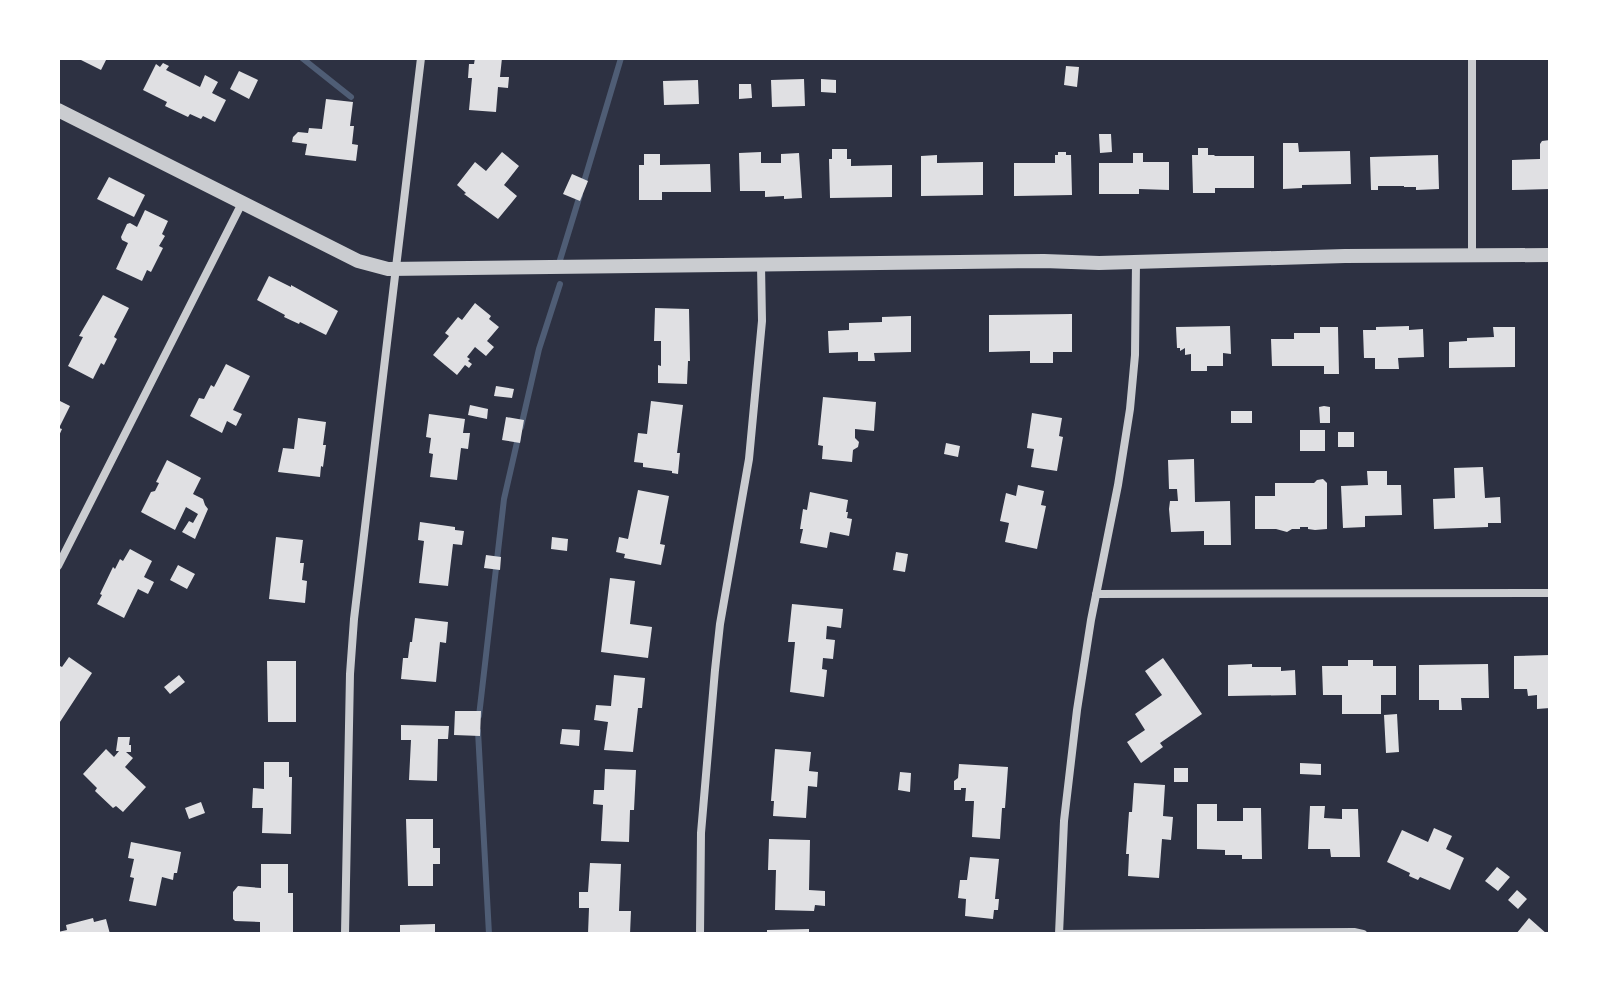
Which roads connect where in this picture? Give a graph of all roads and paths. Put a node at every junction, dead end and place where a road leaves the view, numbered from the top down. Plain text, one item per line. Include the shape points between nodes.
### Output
1 (421, 58) edge
2 (1472, 58) edge
3 (58, 110) edge
4 (242, 203) junction
5 (1550, 255) edge
6 (1472, 256) junction
7 (1136, 262) junction
8 (761, 265) junction
9 (395, 269) junction
10 (58, 566) edge
11 (1550, 593) edge
12 (1096, 594) junction
13 (345, 934) edge
14 (700, 934) edge
15 (1060, 934) edge
16 (1363, 934) edge

1 - 9 street
2 - 6 street
3 - 4 street
4 - 9 street via 358,261
4 - 10 street
5 - 6 street
6 - 7 street
7 - 8 street
7 - 12 street via 1130,409
8 - 9 street
8 - 14 street via 761,334 749,459 713,685 701,833
9 - 13 street via 354,619
11 - 12 street
12 - 15 street via 1064,821
15 - 16 street

